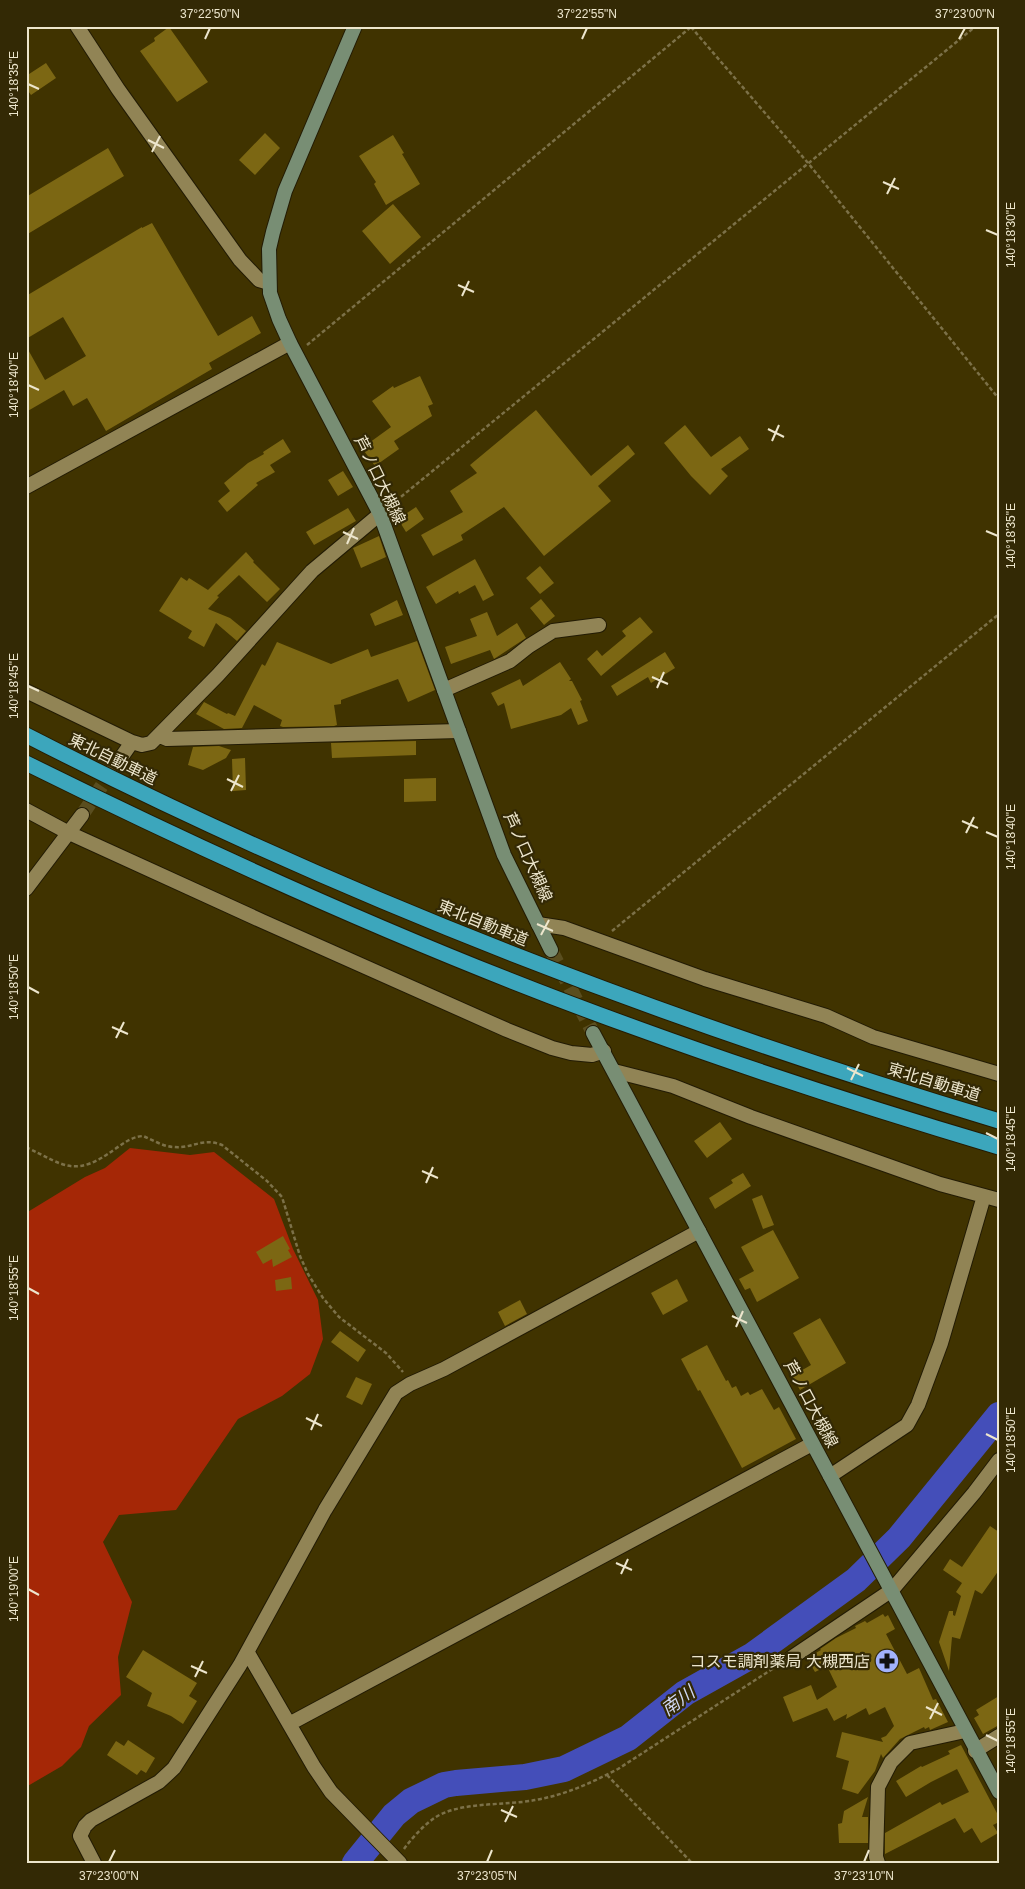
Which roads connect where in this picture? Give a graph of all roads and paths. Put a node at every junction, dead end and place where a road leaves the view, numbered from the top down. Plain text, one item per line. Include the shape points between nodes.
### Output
1 (77, 26) edge
2 (355, 26) edge
3 (976, 26) edge
4 (691, 27) edge
5 (808, 163) junction
6 (269, 283) junction
7 (293, 348) junction
8 (999, 399) edge
9 (26, 487) edge
10 (380, 514) junction
11 (999, 614) edge
12 (599, 625) dead end
13 (444, 690) junction
14 (26, 691) edge
15 (459, 732) junction
16 (26, 736) edge
17 (160, 736) junction
18 (132, 742) junction
19 (118, 762) tunnel mouth
20 (26, 763) edge
21 (26, 810) edge
22 (82, 815) tunnel mouth
23 (69, 833) junction
24 (26, 889) edge
25 (538, 924) junction
26 (601, 940) junction
27 (551, 950) tunnel mouth
28 (593, 1033) tunnel mouth
29 (604, 1051) junction
30 (614, 1071) junction
31 (999, 1074) edge
32 (999, 1121) edge
33 (26, 1147) edge
34 (999, 1147) edge
35 (984, 1196) junction
36 (999, 1200) edge
37 (699, 1231) junction
38 (410, 1384) junction
39 (812, 1444) junction
40 (999, 1460) edge
41 (830, 1476) junction
42 (890, 1586) junction
43 (248, 1652) junction
44 (791, 1658) joint
45 (289, 1724) junction
46 (965, 1731) junction
47 (999, 1736) edge
48 (975, 1751) junction
49 (607, 1775) junction
50 (999, 1792) edge
51 (395, 1858) edge
52 (94, 1863) edge
53 (692, 1863) edge
54 (878, 1863) edge

1 - 6 street via 240,260 259,280
2 - 6 main road, 芦ノ口大槻線 via 281,202 269,249
3 - 5 path
4 - 5 path
4 - 7 path
5 - 8 path
5 - 10 path
6 - 7 main road, 芦ノ口大槻線 via 274,306
7 - 9 street
7 - 10 main road, 芦ノ口大槻線
10 - 13 main road, 芦ノ口大槻線
10 - 17 street via 312,571
11 - 26 path
12 - 13 street via 553,632 510,661
13 - 15 main road, 芦ノ口大槻線
14 - 18 street
15 - 17 street via 167,739
15 - 25 main road, 芦ノ口大槻線 via 504,855
16 - 32 highway, 東北自動車道 via 239,838 497,948 772,1049
17 - 18 street via 142,745
18 - 19 street
20 - 34 highway via 226,859 486,971 647,1032
21 - 23 street
22 - 23 street
23 - 24 street
23 - 29 street via 507,1030 552,1048 592,1055
25 - 26 street via 564,928
25 - 27 main road, 芦ノ口大槻線
26 - 31 street via 705,979 826,1016 873,1037
28 - 29 main road, 芦ノ口大槻線
29 - 30 main road, 芦ノ口大槻線
30 - 35 street via 673,1086 931,1181
30 - 37 main road, 芦ノ口大槻線
33 - 38 path via 58,1164 82,1166 100,1160 127,1140 143,1136 176,1148 203,1141 222,1145 282,1197 300,1256 323,1298 343,1320 394,1360
35 - 36 street
35 - 41 street via 941,1342 918,1405 907,1424
37 - 38 street via 444,1369
37 - 39 main road, 芦ノ口大槻線
38 - 43 street via 396,1393 373,1428
39 - 41 main road, 芦ノ口大槻線
39 - 45 street
40 - 42 street via 974,1494
41 - 42 main road, 芦ノ口大槻線
42 - 44 street
42 - 46 main road, 芦ノ口大槻線
43 - 45 street
43 - 52 street via 169,1773 85,1826 80,1836
44 - 49 path
45 - 51 street via 331,1792
46 - 48 main road, 芦ノ口大槻線
46 - 54 street via 910,1743 888,1767 878,1787
47 - 48 street
48 - 50 main road, 芦ノ口大槻線
49 - 51 path via 568,1792 534,1801 470,1807 434,1818
49 - 53 path

